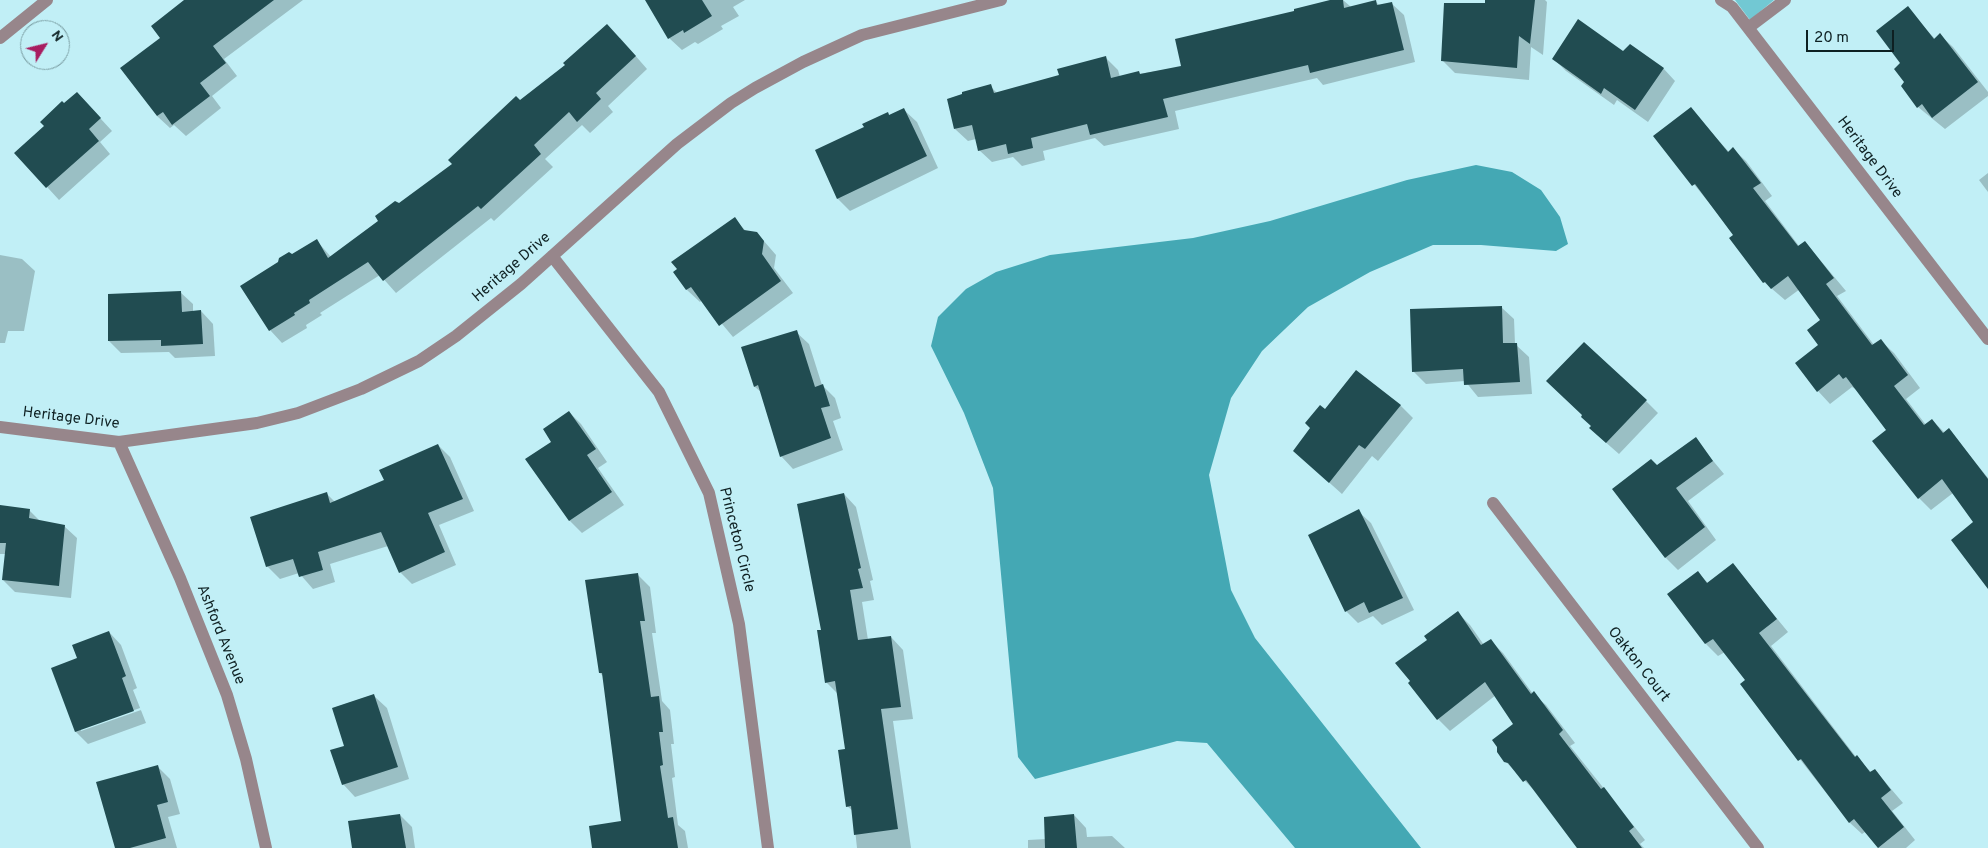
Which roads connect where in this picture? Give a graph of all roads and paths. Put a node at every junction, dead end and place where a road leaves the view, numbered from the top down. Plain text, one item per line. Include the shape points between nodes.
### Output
1 (47, 0) edge
2 (1001, 0) edge
3 (1721, 0) edge
4 (1785, 0) edge
5 (1748, 28) junction
6 (0, 38) edge
7 (552, 256) junction
8 (1988, 340) edge
9 (0, 427) edge
10 (119, 442) junction
11 (1493, 502) dead end
12 (266, 848) edge
13 (768, 848) edge
14 (1758, 848) edge

1 - 6 street
2 - 7 street, Heritage Drive via 862,35 755,88 677,144
3 - 5 street, Heritage Drive via 1732,7
4 - 5 street
5 - 8 street, Heritage Drive
7 - 10 street, Heritage Drive via 456,336 419,361 361,389 314,408 258,423
7 - 13 street, Princeton Circle via 659,392 709,493 739,624
9 - 10 street, Heritage Drive
10 - 12 street, Ashford Avenue via 180,578 227,695 246,759
11 - 14 street, Oakton Court

